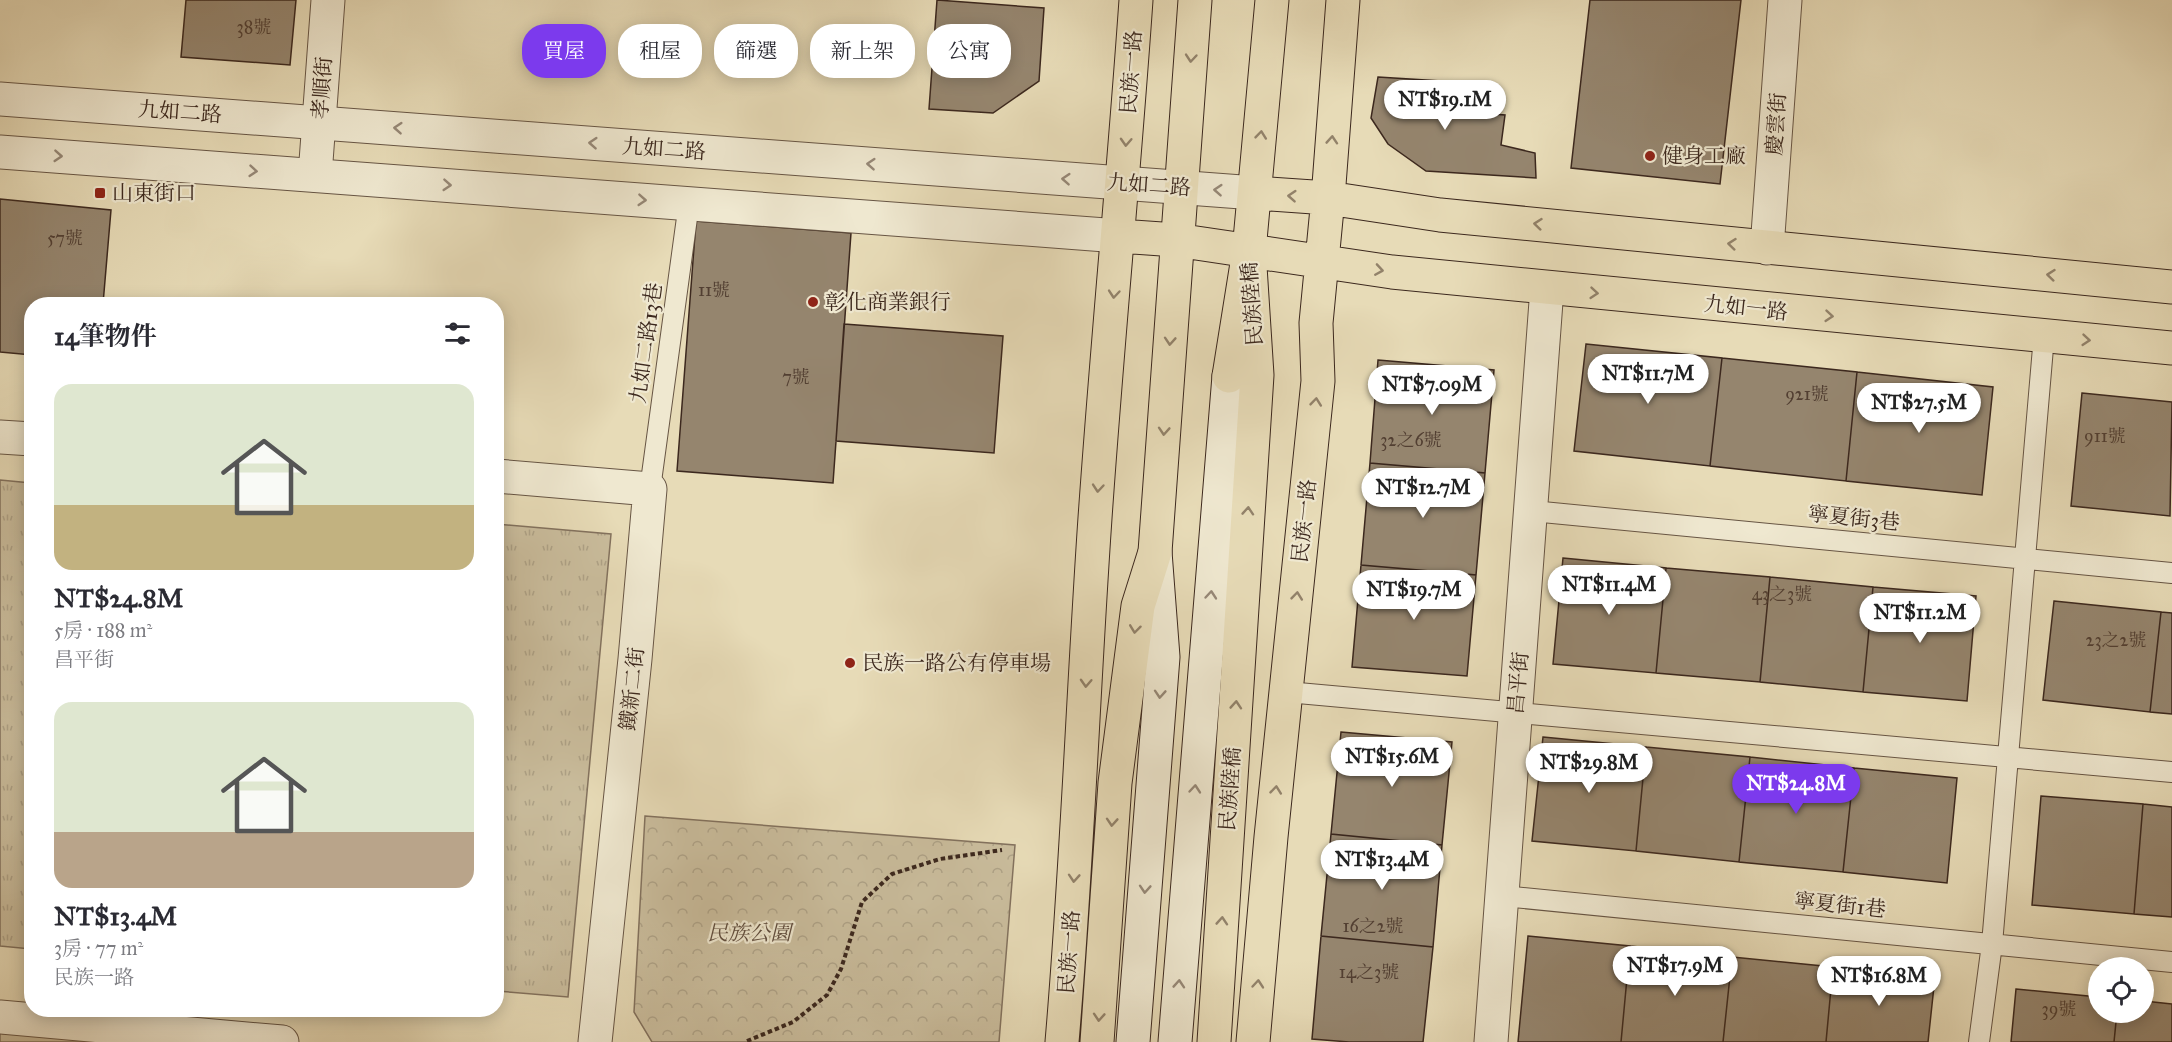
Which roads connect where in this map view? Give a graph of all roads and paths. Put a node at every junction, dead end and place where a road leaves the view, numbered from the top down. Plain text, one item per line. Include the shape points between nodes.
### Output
1 (328, 0) edge
2 (1136, 0) edge
3 (1196, 0) edge
4 (1272, 0) edge
5 (1343, 0) edge
6 (1785, 0) edge
7 (0, 99) edge
8 (319, 123) junction
9 (0, 152) edge
10 (315, 175) junction
11 (1124, 183) junction
12 (1181, 188) junction
13 (1255, 193) junction
14 (1328, 198) junction
15 (689, 203) junction
16 (1119, 236) junction
17 (1176, 240) junction
18 (1767, 248) junction
19 (1249, 251) junction
20 (1321, 261) junction
21 (2172, 287) edge
22 (1547, 288) junction
23 (2044, 336) junction
24 (2172, 348) edge
25 (1243, 376) junction
26 (0, 436) edge
27 (24, 438) edge
28 (504, 477) edge
29 (650, 489) junction
30 (1532, 511) junction
31 (1155, 552) junction
32 (2025, 559) junction
33 (2172, 573) edge
34 (1287, 692) junction
35 (1516, 712) junction
36 (2008, 757) junction
37 (2172, 772) edge
38 (1002, 850) dead end
39 (1503, 897) junction
40 (1992, 944) junction
41 (2172, 962) edge
42 (0, 1017) edge
43 (747, 1041) edge
44 (282, 1042) edge
45 (595, 1042) edge
46 (1062, 1042) edge
47 (1097, 1042) edge
48 (1133, 1042) edge
49 (1175, 1042) edge
50 (1214, 1042) edge
51 (1253, 1042) edge
52 (1491, 1042) edge
53 (1979, 1042) edge

1 - 8 street, 孝順街
2 -> 11 main road, 民族一路
3 -> 12 main road
13 -> 4 main road
14 -> 5 main road, 民族一路
6 - 18 street, 慶雲街
7 - 8 street, 九如二路
8 - 10 street, 孝順街
11 -> 8 street, 九如二路
9 -> 10 street
10 -> 15 street
11 - 12 street, 九如二路
11 - 16 main road, 民族一路
13 -> 12 street, 九如二路
12 - 17 main road
14 -> 13 main road, 九如二路
13 - 19 main road, 民族陸橋
18 -> 14 main road via 1440,214
14 - 20 main road, 民族一路
15 - 16 street
15 - 29 lane, 九如二路13巷
16 - 17 main road
16 -> 46 main road, 民族一路 via 1095,518
17 - 19 main road
17 -> 31 main road
21 -> 18 main road
19 - 20 main road
19 - 25 main road, 民族陸橋
20 -> 22 main road, 九如一路
34 -> 20 main road, 民族一路 via 1318,381 1316,323
22 -> 23 main road, 九如一路
22 - 30 street, 昌平街
23 -> 24 main road, 九如一路
23 - 32 lane
49 -> 25 street, 民族陸橋
50 -> 25 main road, 民族陸橋
26 - 27 street
28 - 29 street
29 - 45 street, 鐵新二街
30 - 32 lane, 寧夏街3巷
30 - 35 street, 昌平街
31 -> 47 main road via 1138,606 1115,783
31 -> 48 street via 1163,657
32 - 33 lane, 寧夏街3巷
32 - 36 lane
34 - 35 lane
51 -> 34 main road, 民族一路
35 - 36 lane
35 - 39 street, 昌平街
36 - 37 lane
36 - 40 lane
38 - 43 path via 940,859 892,874 862,902 841,969 827,995 792,1022
39 - 40 lane, 寧夏街1巷
39 - 52 street, 昌平街
40 - 41 lane, 寧夏街1巷
40 - 53 lane
42 - 44 street

